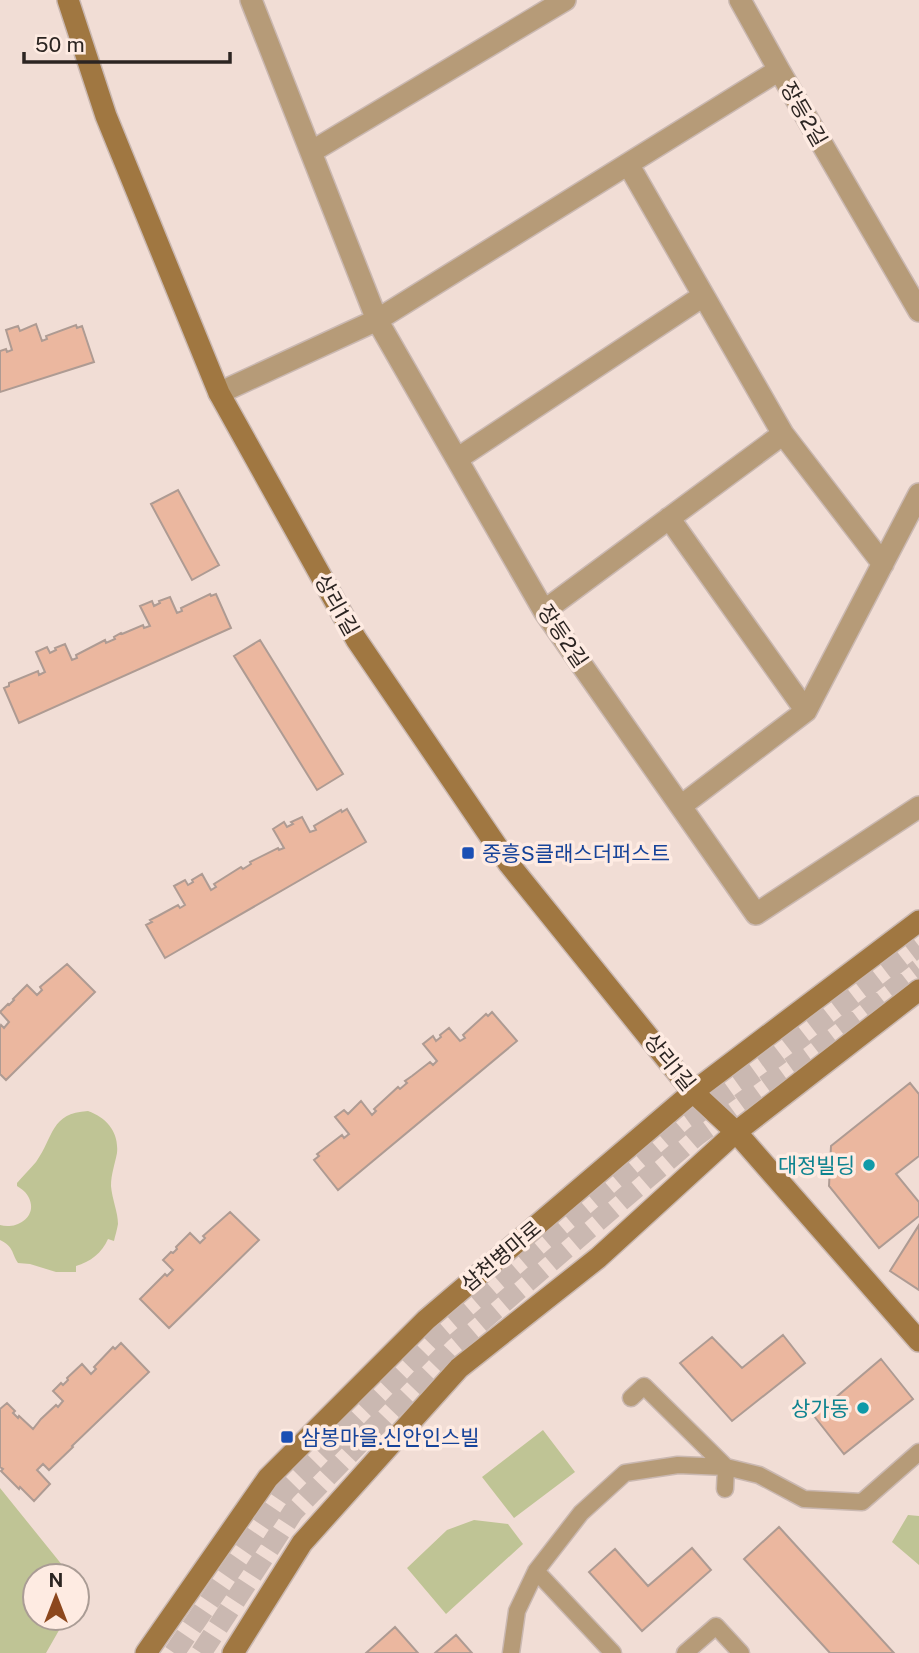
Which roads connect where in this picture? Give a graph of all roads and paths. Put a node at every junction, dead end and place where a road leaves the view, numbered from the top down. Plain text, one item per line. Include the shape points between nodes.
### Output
1 (68, 0) edge
2 (251, 0) edge
3 (565, 0) edge
4 (740, 0) edge
5 (779, 71) junction
6 (311, 152) junction
7 (628, 164) junction
8 (703, 296) junction
9 (919, 311) edge
10 (377, 320) junction
11 (219, 393) junction
12 (783, 434) junction
13 (457, 459) junction
14 (919, 494) edge
15 (669, 518) junction
16 (883, 564) junction
17 (544, 611) junction
18 (806, 711) junction
19 (681, 806) junction
20 (919, 807) edge
21 (919, 921) edge
22 (919, 990) edge
23 (693, 1092) junction
24 (736, 1132) junction
25 (919, 1340) edge
26 (631, 1398) dead end
27 (919, 1452) edge
28 (726, 1467) junction
29 (725, 1489) dead end
30 (536, 1571) junction
31 (146, 1653) edge
32 (233, 1653) edge
33 (511, 1653) edge
34 (612, 1653) edge
35 (685, 1653) edge
36 (741, 1653) edge

1 - 11 main road, 상리1길 via 106,116
2 - 6 street, 장등2길
3 - 6 street
4 - 5 street
5 - 7 street, 장등2길
5 - 9 street, 장등2길
6 - 10 street, 장등2길
7 - 8 street
7 - 10 street, 장등2길
8 - 12 street
8 - 13 street
10 - 11 street, 장등2길
10 - 13 street, 장등2길
11 - 23 main road, 상리1길 via 356,639 509,863
12 - 15 street
12 - 16 street
13 - 17 street, 장등2길
14 - 16 street
15 - 17 street
15 - 18 street
16 - 18 street
17 - 19 street, 장등2길
18 - 19 street
19 - 20 street, 장등2길 via 756,914
21 - 23 main road, 삼천병마로
22 - 24 main road
23 - 24 main road, 상리1길
23 - 31 main road, 삼천병마로 via 426,1320 268,1478
24 - 25 main road
24 - 32 main road via 598,1258 459,1368 302,1543
26 - 28 lane via 644,1386
27 - 28 lane via 862,1502 804,1499 758,1475
28 - 29 lane
28 - 30 lane via 678,1465 625,1473 582,1513
30 - 33 lane via 517,1611
30 - 34 lane
35 - 36 lane via 716,1626

